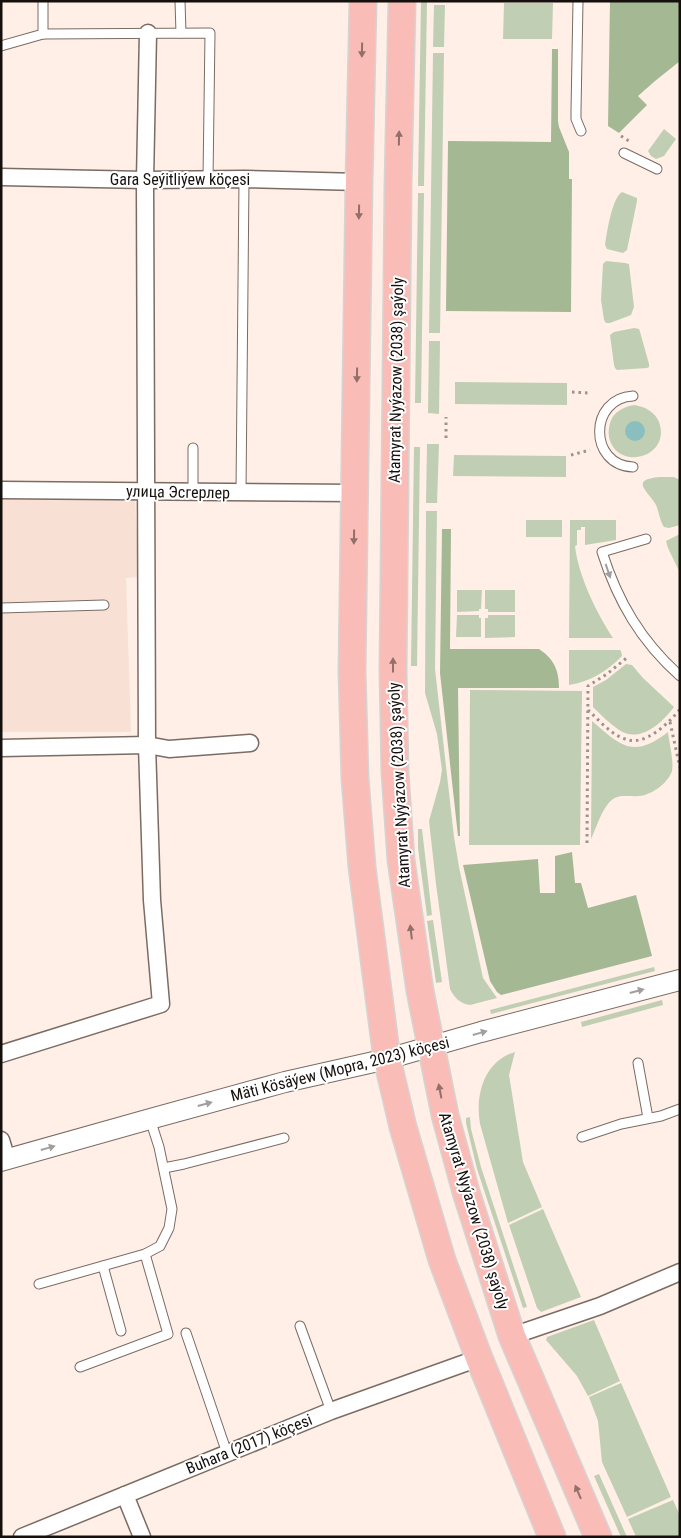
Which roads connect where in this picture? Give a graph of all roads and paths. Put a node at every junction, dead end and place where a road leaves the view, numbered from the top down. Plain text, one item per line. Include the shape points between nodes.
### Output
1 (43, 1) edge
2 (180, 1) edge
3 (363, 1) edge
4 (402, 1) edge
5 (578, 1) edge
6 (148, 33) junction
7 (181, 33) junction
8 (43, 34) junction
9 (1, 46) edge
10 (581, 131) dead end
11 (624, 152) dead end
12 (657, 170) dead end
13 (1, 177) edge
14 (208, 179) junction
15 (244, 179) junction
16 (145, 180) junction
17 (359, 182) junction
18 (572, 392) dead end
19 (589, 392) dead end
20 (633, 396) dead end
21 (446, 417) dead end
22 (446, 438) dead end
23 (193, 448) dead end
24 (590, 450) dead end
25 (571, 456) dead end
26 (633, 467) dead end
27 (1, 490) edge
28 (146, 492) junction
29 (193, 492) junction
30 (241, 492) junction
31 (355, 493) junction
32 (646, 539) dead end
33 (104, 605) dead end
34 (1, 608) edge
35 (629, 656) dead end
36 (680, 676) edge
37 (680, 709) edge
38 (588, 710) junction
39 (670, 721) junction
40 (250, 743) dead end
41 (147, 745) junction
42 (1, 748) edge
43 (680, 768) edge
44 (587, 843) dead end
45 (680, 980) edge
46 (432, 1047) junction
47 (1, 1054) edge
48 (387, 1059) junction
49 (638, 1063) dead end
50 (680, 1109) edge
51 (648, 1118) junction
52 (150, 1119) junction
53 (582, 1137) dead end
54 (284, 1138) dead end
55 (1, 1140) edge
56 (4, 1161) edge
57 (164, 1168) junction
58 (145, 1254) junction
59 (103, 1266) junction
60 (680, 1272) edge
61 (39, 1284) dead end
62 (300, 1326) dead end
63 (121, 1331) dead end
64 (186, 1333) dead end
65 (512, 1336) junction
66 (479, 1358) junction
67 (80, 1367) dead end
68 (331, 1411) junction
69 (227, 1453) junction
70 (125, 1495) junction
71 (22, 1537) edge
72 (142, 1537) edge
73 (552, 1537) edge
74 (598, 1537) edge

1 - 8 lane
2 - 7 lane
3 -> 17 main road
46 -> 4 main road, Atamyrat Nyýazow (2038) şaýoly via 420,991 401,860 395,773 393,671
5 - 10 lane via 576,119
6 - 7 lane
6 - 8 lane
6 - 16 street
7 - 14 lane via 210,33
8 - 9 lane
11 - 12 lane
13 - 16 street, Gara Seýitliýew köçesi
14 - 15 street, Gara Seýitliýew köçesi
14 - 16 street, Gara Seýitliýew köçesi
15 - 17 street, Gara Seýitliýew köçesi
15 - 30 lane
16 - 28 street
17 -> 31 main road
18 - 19 path
20 - 26 lane via 608,408 599,432 601,444 612,458
21 - 22 path
23 - 29 lane
24 - 25 path
27 - 28 street, улица Эсгерлер
28 - 29 street, улица Эсгерлер
28 - 41 street
29 - 30 street, улица Эсгерлер
30 - 31 street, улица Эсгерлер
31 -> 48 main road via 352,670 355,778 362,867
32 -> 36 lane via 602,552 617,592 638,630
33 - 34 lane
35 - 38 path via 588,686
37 - 39 path
38 - 39 path via 626,740 648,738
38 - 44 path
39 - 43 path
40 - 41 street via 169,749
41 - 42 street
41 - 47 street via 152,900 161,1004
46 -> 45 street, Mäti Kösäýew (Mopra, 2023) köçesi
46 - 48 street, Mäti Kösäýew (Mopra, 2023) köçesi
65 -> 46 main road, Atamyrat Nyýazow (2038) şaýoly via 451,1142
52 -> 48 street, Mäti Kösäýew (Mopra, 2023) köçesi via 285,1082
48 - 66 main road via 442,1260
49 - 51 lane
50 - 51 lane
51 - 53 lane
56 -> 52 street, Mäti Kösäýew (Mopra, 2023) köçesi
52 - 57 lane
54 - 57 lane
55 - 56 street
57 - 58 lane via 172,1209 169,1228 160,1246
58 - 59 lane
58 - 67 lane via 168,1334
59 - 61 lane
59 - 63 lane
60 - 65 street via 600,1306
62 - 68 lane
64 - 69 lane
74 -> 65 main road, Atamyrat Nyýazow (2038) şaýoly
66 - 68 street, Buhara (2017) köçesi
66 - 73 main road
68 - 69 street, Buhara (2017) köçesi
69 - 70 street, Buhara (2017) köçesi
70 - 71 street, Buhara (2017) köçesi
70 - 72 street

